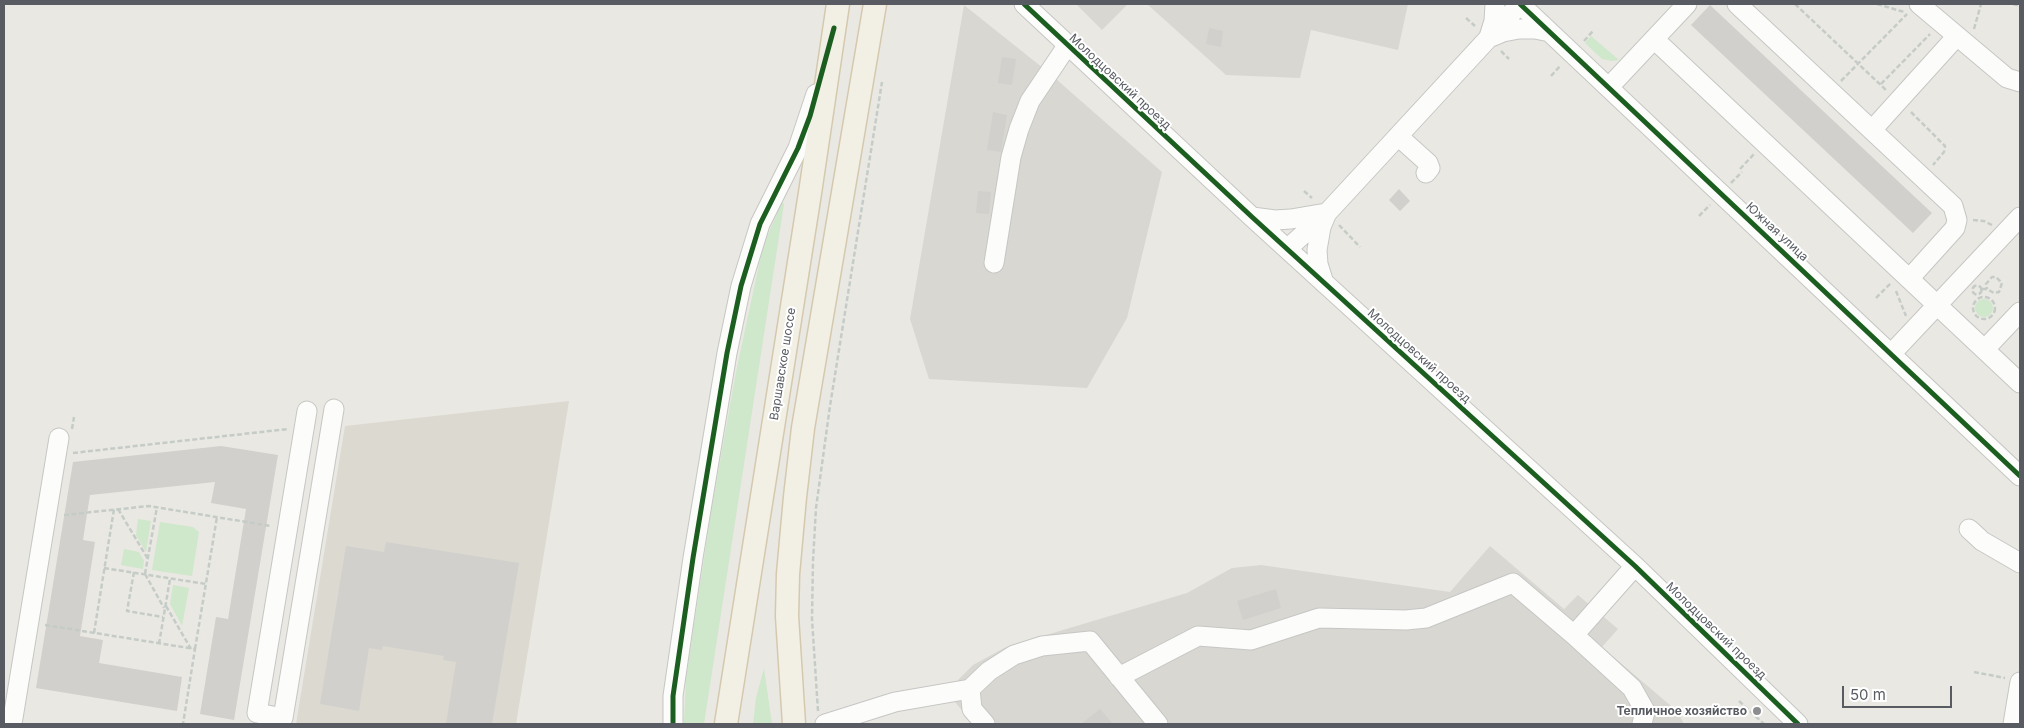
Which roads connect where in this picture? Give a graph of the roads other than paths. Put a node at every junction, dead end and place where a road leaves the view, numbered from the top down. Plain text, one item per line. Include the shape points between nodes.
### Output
1 (838, 4) edge
2 (1024, 4) edge
3 (1495, 4) edge
4 (1520, 4) edge
5 (1687, 4) edge
6 (1737, 4) edge
7 (875, 7) edge
8 (1914, 12) edge
9 (834, 28) junction
10 (1962, 29) junction
11 (1550, 32) junction
12 (1488, 38) junction
13 (1654, 39) junction
14 (1067, 46) junction
15 (2020, 82) edge
16 (1609, 87) junction
17 (1872, 130) junction
18 (1398, 136) junction
19 (1426, 174) dead end
20 (1327, 213) junction
21 (1252, 217) junction
22 (2020, 217) edge
23 (1287, 250) junction
24 (994, 263) dead end
25 (1900, 281) junction
26 (1324, 283) junction
27 (1937, 305) junction
28 (2020, 312) edge
29 (1985, 349) junction
30 (1891, 354) junction
31 (2020, 383) edge
32 (334, 408) dead end
33 (305, 419) road end
34 (58, 446) road end
35 (2020, 476) edge
36 (1969, 529) dead end
37 (2020, 563) edge
38 (1635, 566) junction
39 (1574, 635) junction
40 (1119, 677) junction
41 (2016, 680) edge
42 (970, 689) junction
43 (874, 718) edge
44 (822, 720) edge
45 (12, 724) edge
46 (673, 724) edge
47 (726, 724) edge
48 (794, 724) edge
49 (985, 724) edge
50 (1158, 724) edge
51 (1642, 724) edge
52 (1798, 724) edge
53 (2014, 724) edge

1 - 9 main road, Варшавское шоссе
2 - 14 street, Молодцовский проезд
3 - 12 street
4 - 11 street, Южная улица
4 - 12 street
5 - 13 street
6 - 17 street
7 - 48 main road via 803,428 795,497 787,616
8 - 10 street
9 - 46 street via 810,116 798,148 760,224 741,286 693,558 673,696
9 - 47 main road, Варшавское шоссе
10 - 15 street via 2007,78
10 - 17 street
11 - 12 street via 1519,29
11 - 16 street, Южная улица
12 - 18 street
13 - 16 street
13 - 25 street
14 - 21 street, Молодцовский проезд
14 - 24 street via 1030,101 1019,130 1010,157
16 - 30 street, Южная улица
17 - 25 street via 1953,206 1957,220 1949,236
18 - 19 street via 1428,163 1430,168
18 - 20 street
20 - 21 street via 1275,220
20 - 23 street
20 - 26 street via 1320,228 1317,250
21 - 23 street, Молодцовский проезд
22 - 27 street
23 - 26 street, Молодцовский проезд
25 - 27 street
26 - 38 street, Молодцовский проезд
27 - 29 street
27 - 30 street
28 - 29 street
29 - 31 street
30 - 35 street, Южная улица
32 - 33 street via 283,718 257,714
34 - 45 street
36 - 37 street via 1982,541
38 - 39 street
38 - 52 street, Молодцовский проезд
39 - 40 street via 1513,583 1426,618 1319,618 1250,640 1198,636
39 - 51 street via 1632,688 1645,711
40 - 42 street via 1090,641 1042,646 1014,655
40 - 50 street
41 - 53 street
42 - 43 street via 895,702
42 - 49 street via 972,709
43 - 44 street

